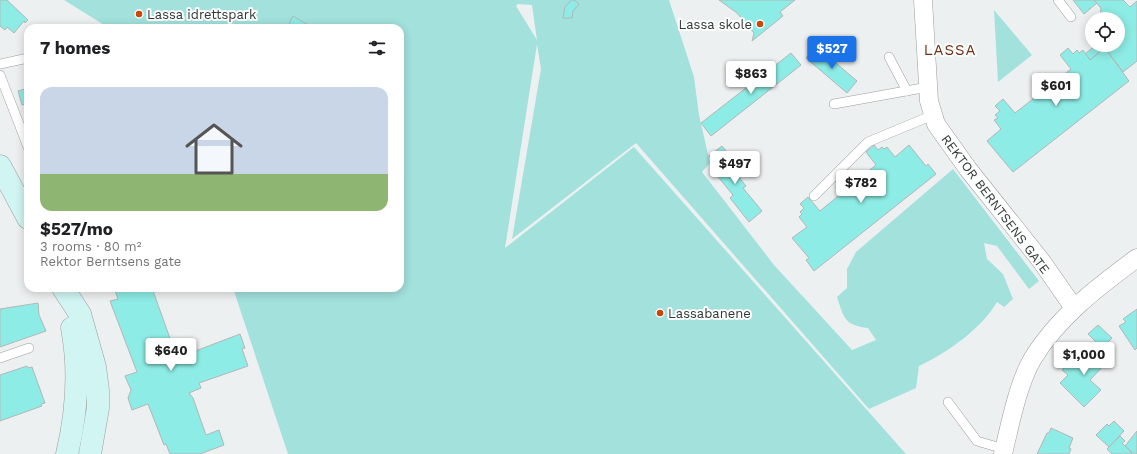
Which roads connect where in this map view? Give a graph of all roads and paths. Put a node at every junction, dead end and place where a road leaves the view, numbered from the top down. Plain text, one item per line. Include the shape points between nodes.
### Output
1 (922, 0) edge
2 (1058, 0) edge
3 (1071, 17) dead end
4 (889, 57) dead end
5 (24, 59) edge
6 (0, 64) edge
7 (0, 75) edge
8 (928, 87) junction
9 (907, 91) junction
10 (834, 104) dead end
11 (933, 115) junction
12 (24, 137) edge
13 (0, 166) edge
14 (814, 196) dead end
15 (24, 211) edge
16 (1137, 258) edge
17 (64, 292) edge
18 (65, 292) edge
19 (1074, 308) junction
20 (29, 348) dead end
21 (0, 358) edge
22 (948, 402) dead end
23 (1003, 452) edge
24 (67, 454) edge
25 (90, 454) edge

1 - 8 street, REKTOR BERNTSENS GATE
2 - 3 lane
4 - 9 lane
5 - 6 lane
7 - 12 lane
8 - 9 lane
8 - 11 street, REKTOR BERNTSENS GATE
9 - 10 lane via 844,100
11 - 14 lane via 868,142
11 - 19 street, REKTOR BERNTSENS GATE via 943,135 964,164 1042,262
13 - 15 main road
16 - 19 street
17 - 24 main road via 77,354 78,378 76,410
18 - 25 main road via 80,314 95,367 98,408
19 - 23 street via 1033,358
20 - 21 lane
22 - 23 lane via 977,441

